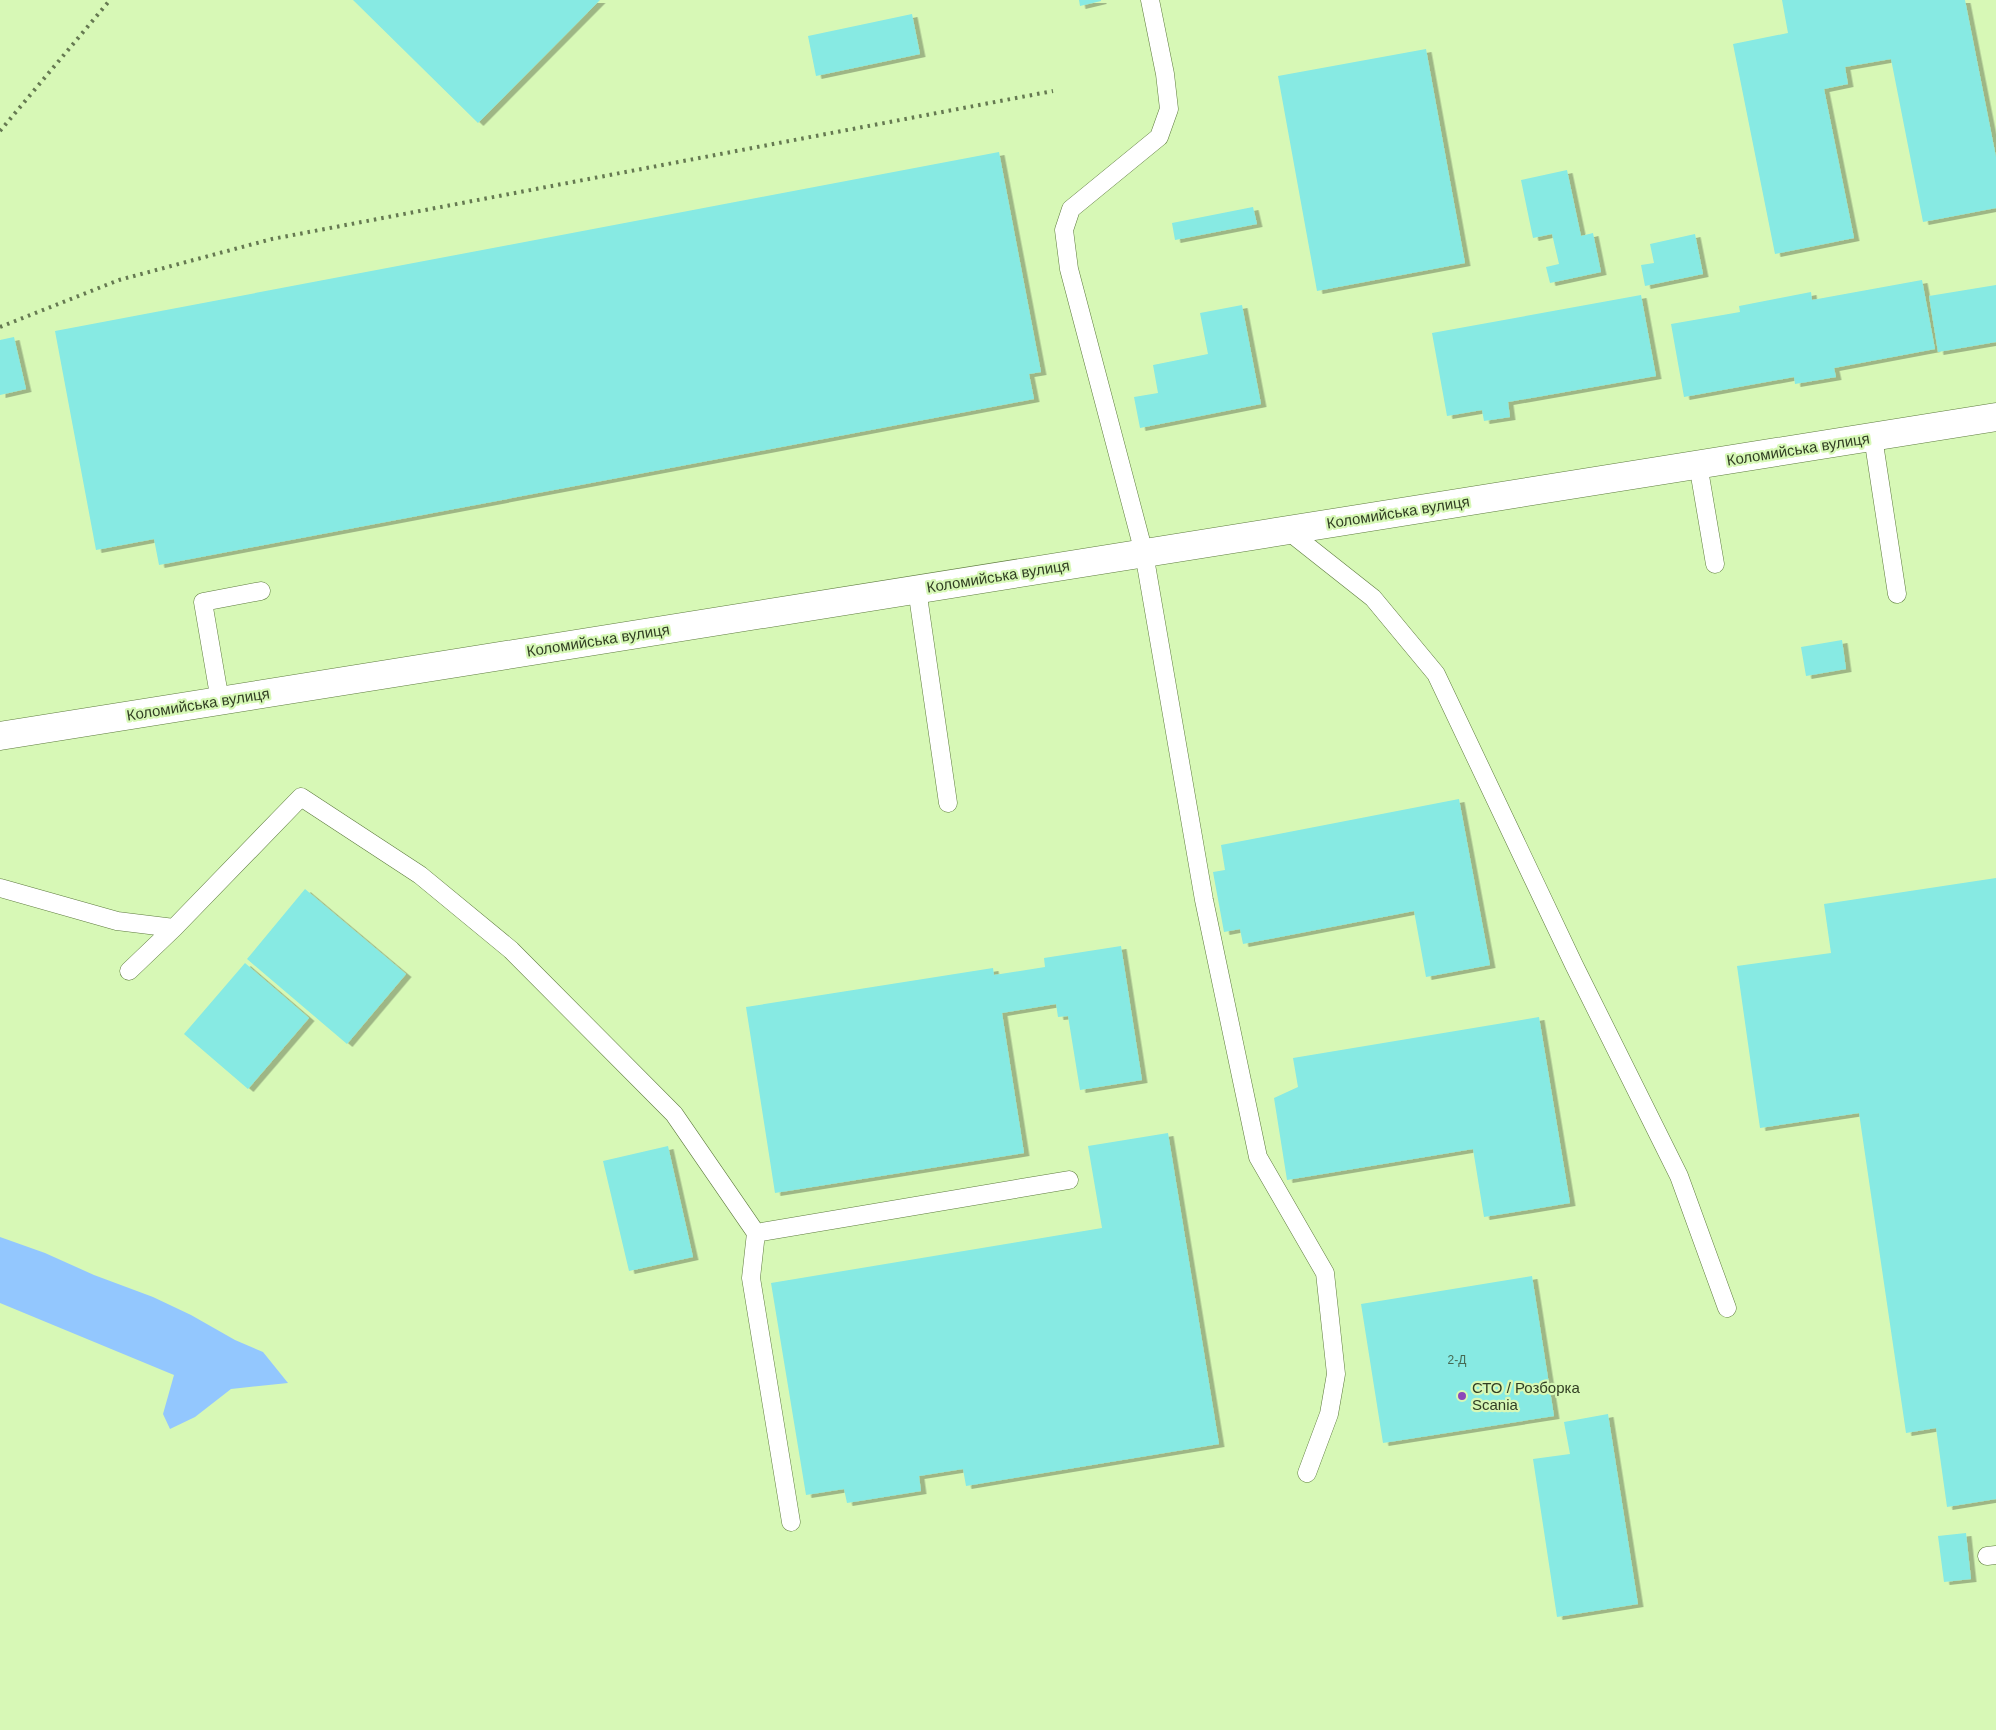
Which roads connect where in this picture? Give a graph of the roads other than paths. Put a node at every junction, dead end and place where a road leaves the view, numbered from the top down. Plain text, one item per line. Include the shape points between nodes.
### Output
1 (1150, 0) edge
2 (1996, 417) edge
3 (1872, 437) junction
4 (1698, 464) junction
5 (1287, 530) junction
6 (1144, 553) junction
7 (1715, 564) dead end
8 (917, 589) junction
9 (261, 591) dead end
10 (1897, 594) dead end
11 (220, 701) junction
12 (0, 736) edge
13 (948, 803) dead end
14 (0, 888) edge
15 (174, 928) junction
16 (129, 971) dead end
17 (1069, 1180) dead end
18 (756, 1234) junction
19 (1727, 1308) dead end
20 (1306, 1473) dead end
21 (792, 1522) dead end

1 - 6 lane via 1169,109 1159,137 1070,208 1064,230 1069,269
2 - 3 street, Коломийська вулиця
3 - 4 street, Коломийська вулиця
3 - 10 lane
4 - 5 street, Коломийська вулиця
4 - 7 lane
5 - 6 street, Коломийська вулиця
5 - 19 lane via 1373,598 1436,674 1574,965 1679,1176
6 - 8 street, Коломийська вулиця
6 - 20 lane via 1204,900 1258,1157 1325,1273 1336,1374 1329,1414
8 - 11 street, Коломийська вулиця
8 - 13 lane
9 - 11 lane via 203,602
11 - 12 street, Коломийська вулиця
14 - 15 lane via 117,921
15 - 16 lane
15 - 18 lane via 301,797 420,875 511,950 674,1114
17 - 18 lane
18 - 21 lane via 751,1278

